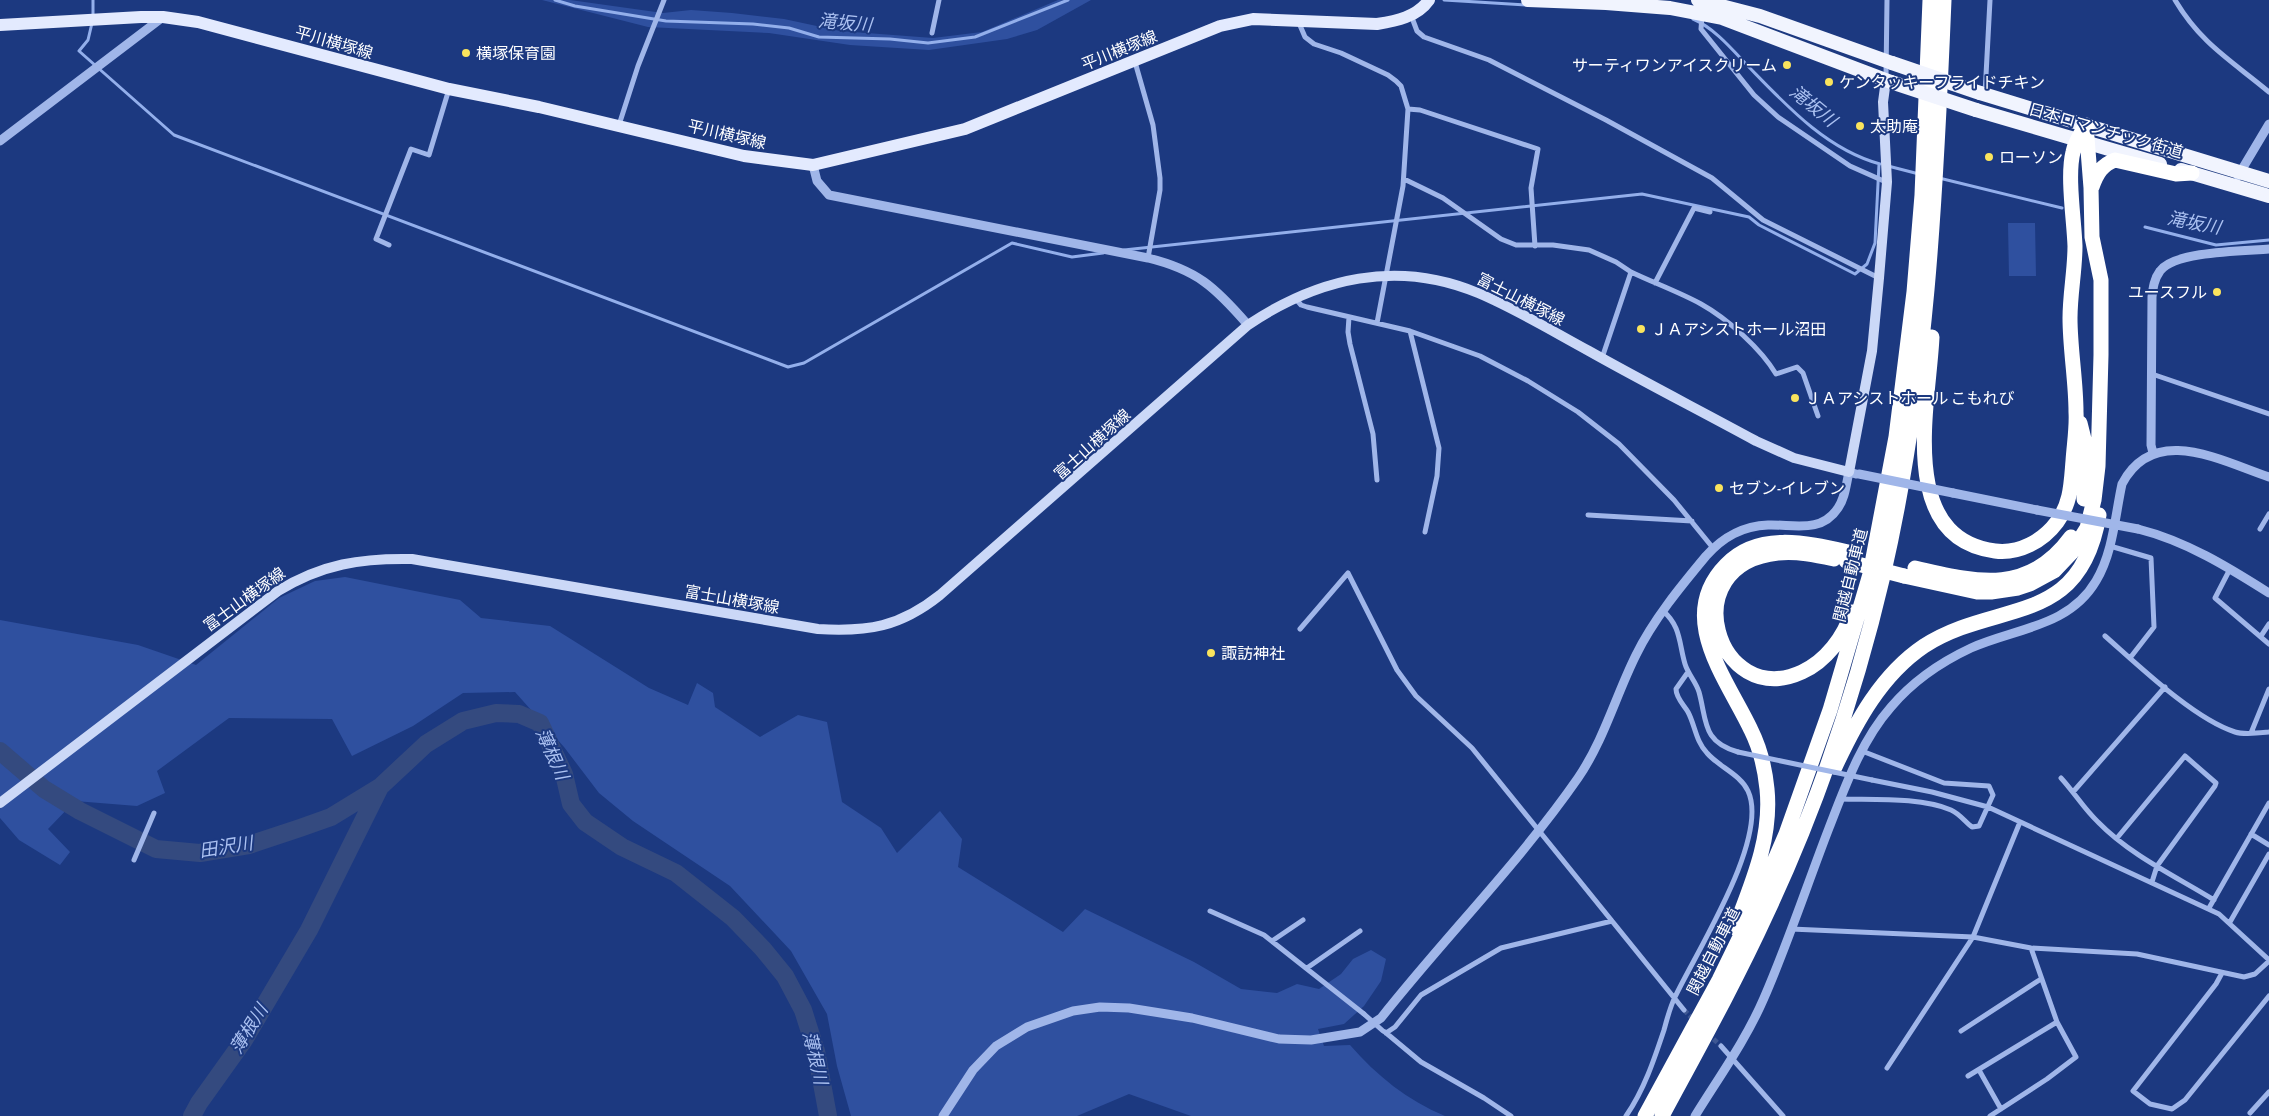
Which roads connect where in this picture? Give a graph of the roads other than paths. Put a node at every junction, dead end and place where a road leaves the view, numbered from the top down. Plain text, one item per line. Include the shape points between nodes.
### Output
1 (664, 0) edge
2 (939, 0) edge
3 (1429, 0) edge
4 (1528, 0) edge
5 (1698, 0) edge
6 (1887, 0) edge
7 (1930, 0) edge
8 (1944, 0) edge
9 (1990, 0) edge
10 (2175, 0) edge
11 (1703, 14) junction
12 (1411, 15) junction
13 (163, 17) junction
14 (1298, 22) junction
15 (0, 25) edge
16 (932, 33) dead end
17 (1135, 62) junction
18 (1889, 62) junction
19 (1888, 81) junction
20 (449, 89) junction
21 (2269, 92) edge
22 (1983, 93) junction
23 (1408, 110) junction
24 (2269, 124) edge
25 (2086, 125) junction
26 (619, 126) junction
27 (0, 141) edge
28 (2082, 141) junction
29 (813, 165) junction
30 (2240, 172) junction
31 (2192, 173) junction
32 (1404, 179) junction
33 (2269, 180) edge
34 (1887, 182) junction
35 (2235, 186) junction
36 (2091, 188) junction
37 (2269, 196) edge
38 (1936, 202) junction
39 (1710, 212) dead end
40 (389, 245) dead end
41 (1536, 246) junction
42 (2269, 249) edge
43 (1148, 258) junction
44 (1631, 272) junction
45 (1386, 276) junction
46 (1879, 278) junction
47 (1655, 283) junction
48 (1294, 297) junction
49 (1349, 317) junction
50 (1377, 323) junction
51 (1248, 325) junction
52 (1410, 331) junction
53 (1601, 358) junction
54 (1906, 364) junction
55 (2152, 374) junction
56 (2076, 411) junction
57 (2269, 414) edge
58 (1818, 416) dead end
59 (2153, 453) junction
60 (2098, 466) junction
61 (1854, 473) junction
62 (2269, 477) edge
63 (1376, 480) dead end
64 (2269, 514) edge
65 (1588, 515) dead end
66 (1692, 521) junction
67 (2260, 529) dead end
68 (1425, 532) dead end
69 (2109, 546) junction
70 (1713, 548) junction
71 (1847, 557) junction
72 (2230, 569) junction
73 (1905, 571) junction
74 (2269, 593) edge
75 (1664, 611) junction
76 (2269, 624) edge
77 (1300, 629) dead end
78 (2106, 636) dead end
79 (2261, 636) junction
80 (2269, 644) edge
81 (2130, 658) junction
82 (1688, 672) junction
83 (2165, 687) junction
84 (2269, 689) edge
85 (2269, 732) edge
86 (2251, 733) junction
87 (1862, 751) junction
88 (2061, 778) dead end
89 (2073, 792) junction
90 (1840, 799) junction
91 (0, 803) edge
92 (2269, 803) edge
93 (1988, 808) junction
94 (154, 813) dead end
95 (2020, 822) junction
96 (1539, 829) junction
97 (2251, 834) junction
98 (2117, 838) junction
99 (2269, 845) edge
100 (2269, 854) edge
101 (134, 860) dead end
102 (2157, 866) junction
103 (2152, 882) junction
104 (2214, 900) junction
105 (2209, 908) junction
106 (1210, 911) dead end
107 (1768, 912) junction
108 (1303, 920) dead end
109 (1612, 921) junction
110 (2230, 922) junction
111 (1790, 929) junction
112 (1360, 931) dead end
113 (1973, 937) junction
114 (1272, 941) junction
115 (2031, 948) junction
116 (2269, 961) edge
117 (1307, 968) junction
118 (2222, 973) junction
119 (2041, 979) junction
120 (2269, 996) edge
121 (1674, 998) junction
122 (1684, 1010) tunnel mouth
123 (2056, 1022) junction
124 (1961, 1031) dead end
125 (1385, 1032) junction
126 (1721, 1046) tunnel mouth
127 (1680, 1053) junction
128 (1733, 1058) junction
129 (1887, 1068) dead end
130 (1979, 1070) junction
131 (1968, 1076) dead end
132 (2269, 1092) edge
133 (2001, 1109) junction
134 (2250, 1113) dead end
135 (944, 1116) edge
136 (1511, 1116) edge
137 (1626, 1116) edge
138 (1645, 1116) edge
139 (1662, 1116) edge
140 (1694, 1116) edge
141 (1783, 1116) edge
142 (1990, 1116) edge

1 - 26 street
2 - 16 street
3 - 12 main road, 平川横塚線
4 - 11 highway, 日本ロマンチック街道 via 1670,8
5 - 18 highway, 日本ロマンチック街道 via 1760,16
6 - 18 street
7 - 54 highway, 関越自動車道 via 1922,195
8 - 38 highway, 関越自動車道
9 - 22 street
10 - 21 street via 2194,28 2225,58
11 - 19 highway, 日本ロマンチック街道 via 1755,29
11 - 34 street via 1701,29 1754,95 1778,117 1850,166
12 - 14 main road, 平川横塚線 via 1377,24
12 - 46 street via 1417,31 1424,37 1489,60 1606,120 1712,178 1763,220
13 - 15 main road, 平川横塚線
13 - 20 main road, 平川横塚線 via 198,22
13 - 27 street
14 - 17 main road, 平川横塚線 via 1253,19 1220,26
14 - 23 street via 1314,44 1341,53 1396,81 1401,86
17 - 29 main road, 平川横塚線 via 965,129
17 - 43 street via 1153,125 1160,178
18 - 19 street
18 - 22 highway, 日本ロマンチック街道, bridge
19 - 28 highway, 日本ロマンチック街道, bridge
19 - 34 main road via 1883,102
20 - 26 main road, 平川横塚線 via 539,106
20 - 40 street via 429,154 411,149 376,239
22 - 25 highway, 日本ロマンチック街道
23 - 32 street
23 - 41 street via 1420,110 1538,149 1531,188
24 - 30 street
25 - 28 highway
25 - 30 highway, 日本ロマンチック街道
26 - 29 main road, 平川横塚線 via 744,156
28 - 31 highway, 日本ロマンチック街道
28 - 36 highway
28 - 56 highway via 2072,159 2075,248 2070,354
29 - 43 street via 817,181 829,196
30 - 33 highway, 日本ロマンチック街道
30 - 35 street
31 - 35 highway, 日本ロマンチック街道
31 - 36 highway via 2176,174 2115,160 2099,171
32 - 41 street via 1443,198 1501,239 1516,245
32 - 45 street
34 - 46 main road
35 - 37 highway, 日本ロマンチック街道
36 - 60 highway via 2092,237 2101,280
38 - 56 highway via 1936,266 1925,468 1931,498 1952,532 1974,546 2000,552 2024,547 2046,534 2060,517 2070,495
38 - 107 highway, 関越自動車道 via 1909,441 1883,578 1825,769
39 - 47 street via 1694,208
41 - 44 street via 1589,250
42 - 55 street via 2182,257 2160,270 2154,281 2152,297
43 - 51 street via 1180,267 1200,278
44 - 47 street
44 - 53 street
45 - 48 main road, 富士山横塚線 via 1337,283
45 - 50 street
45 - 53 main road, 富士山横塚線 via 1421,277 1477,292
46 - 61 main road
47 - 58 street via 1719,316 1768,360 1776,374 1797,367 1803,374
48 - 49 street via 1301,305
48 - 51 main road, 富士山横塚線
49 - 50 street
49 - 63 street via 1350,344 1373,434
50 - 52 street
51 - 91 main road, 富士山横塚線 via 940,595 920,610 883,626 867,630 818,630 412,559 378,558 336,566 302,576
52 - 66 street via 1494,362 1578,412 1635,459
52 - 68 street via 1439,448 1437,476
53 - 61 main road, 富士山横塚線 via 1794,458
54 - 71 highway via 1862,578 1844,631 1828,654 1796,675 1761,676 1740,666 1732,658 1716,628 1716,604 1725,583 1742,566 1766,555 1784,553
54 - 127 highway, 関越自動車道 via 1884,508 1870,574 1830,710 1786,834 1754,908
55 - 57 street
55 - 59 street via 2150,445
56 - 73 highway via 2087,451 2085,497 2077,526 2053,557 2029,574 1988,582
59 - 62 street via 2189,450
59 - 69 street via 2139,462 2122,484
60 - 73 highway via 2087,528 2063,563 2042,578 2005,591 1978,592 1950,588
60 - 107 highway via 2100,498 2096,530 2078,571 2048,599 2020,611 1955,630 1922,648 1897,669 1874,696 1853,730
61 - 70 street via 1837,509 1826,520 1807,526 1746,528 1729,535
61 - 72 street, bridge via 2138,529 2182,544
64 - 67 street
65 - 66 street
66 - 70 street
69 - 81 street via 2151,558 2154,627
69 - 87 street via 2104,564 2084,599 2048,622 1973,647 1920,678 1890,707
70 - 75 street
71 - 73 highway
71 - 127 highway via 1799,542 1760,545 1729,561 1707,595 1704,619 1708,643 1759,750 1767,787 1768,818 1755,877
72 - 74 street
72 - 79 street via 2215,598
75 - 82 street via 1676,624
75 - 96 street via 1636,654 1588,761
76 - 79 street
77 - 96 street via 1348,573 1396,670 1416,696 1472,748
78 - 81 street
79 - 80 street
81 - 83 street
82 - 93 street, bridge via 1696,686 1710,735 1725,748 1947,796
82 - 121 street via 1676,689 1678,697 1706,753 1747,788 1751,818 1740,864 1701,950
83 - 86 street via 2224,727 2236,733
83 - 89 street
84 - 86 street
85 - 86 street
87 - 90 street
87 - 93 street via 1944,783 1989,786 1993,792
88 - 89 street
89 - 98 street via 2098,822
90 - 93 street via 1917,802 1950,810 1976,827 1982,823
90 - 111 street
92 - 97 street
93 - 95 street
94 - 101 street
95 - 103 street
95 - 113 street
96 - 109 street
96 - 135 street via 1381,1018 1360,1032 1312,1040 1279,1040 1192,1018 1130,1008 1085,1009 1027,1027 1005,1039 980,1062
97 - 99 street
97 - 104 street
98 - 102 street
98 - 102 street via 2184,756 2188,757 2216,783
100 - 110 street
102 - 103 street
102 - 104 street
103 - 105 street
104 - 105 street
105 - 110 street
106 - 114 street via 1264,934
107 - 139 highway, 関越自動車道
108 - 114 street
109 - 121 street
109 - 125 street via 1501,948 1420,995 1395,1027
110 - 116 street
111 - 113 street
111 - 128 street via 1764,998
112 - 117 street
113 - 115 street
113 - 129 street
114 - 117 street
115 - 118 street via 2136,954
115 - 119 street
116 - 118 street via 2250,976
117 - 125 street, bridge
118 - 120 street via 2134,1091 2150,1104 2172,1108 2186,1100
119 - 123 street
119 - 124 street
121 - 122 street
121 - 137 street via 1652,1067
123 - 130 street
123 - 133 street via 2076,1057
125 - 136 street via 1421,1062
126 - 128 street
127 - 138 highway, 関越自動車道
128 - 140 street
128 - 141 street
130 - 131 street
130 - 133 street
132 - 134 street
133 - 142 street

